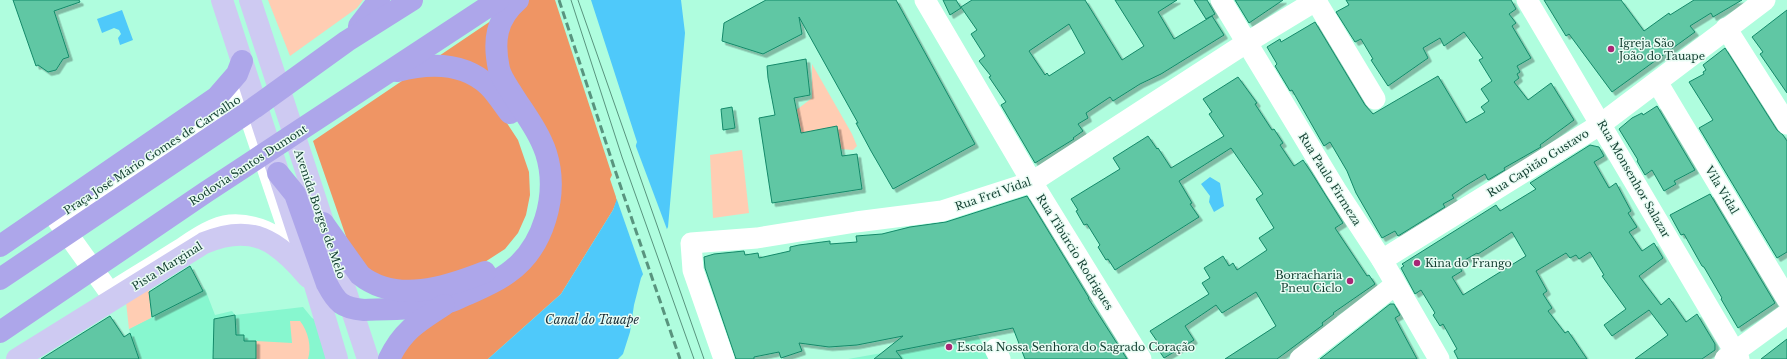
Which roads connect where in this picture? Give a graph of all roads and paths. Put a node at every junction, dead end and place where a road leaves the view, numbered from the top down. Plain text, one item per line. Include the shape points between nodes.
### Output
1 (222, 0) edge
2 (250, 0) edge
3 (379, 0) edge
4 (412, 0) edge
5 (498, 0) edge
6 (518, 0) edge
7 (925, 0) edge
8 (1221, 0) edge
9 (1317, 0) edge
10 (1527, 0) edge
11 (1765, 0) edge
12 (1726, 28) junction
13 (347, 41) junction
14 (1246, 43) junction
15 (242, 62) junction
16 (388, 73) junction
17 (1657, 82) junction
18 (501, 89) junction
19 (1375, 99) dead end
20 (1602, 124) junction
21 (1787, 124) edge
22 (278, 174) junction
23 (1032, 182) junction
24 (323, 222) junction
25 (0, 246) edge
26 (295, 250) joint
27 (1382, 260) junction
28 (0, 279) edge
29 (315, 285) junction
30 (1395, 285) junction
31 (1787, 298) edge
32 (446, 303) junction
33 (358, 310) junction
34 (324, 314) junction
35 (1787, 314) edge
36 (0, 332) edge
37 (1733, 357) edge
38 (17, 359) edge
39 (337, 359) edge
40 (352, 359) edge
41 (368, 359) edge
42 (382, 359) edge
43 (389, 359) edge
44 (724, 359) edge
45 (1141, 359) edge
46 (1300, 359) edge
47 (1439, 359) edge

1 - 15 main road
2 - 24 main road, Avenida Borges de Melo
3 - 13 highway
4 - 13 highway
5 - 16 highway, Rodovia Santos Dumont
6 - 18 highway via 509,8 498,27 496,49
7 - 23 street, Rua Tibúrcio Rodrigues
8 - 14 street, Rua Paulo Firmeza
9 - 14 street, Rua Frei Vidal
9 - 19 street
10 - 20 street, Rua Monsenhor Salazar
11 - 12 street, Rua Capitão Gustavo
12 - 17 street, Rua Capitão Gustavo
12 - 21 street
13 - 28 highway via 254,108
14 - 23 street, Rua Frei Vidal
14 - 27 street, Rua Paulo Firmeza
15 - 22 main road
15 - 25 highway via 237,74 217,97
16 - 18 highway via 418,66 455,67
16 - 36 highway, Rodovia Santos Dumont via 206,192
17 - 20 street, Rua Capitão Gustavo
17 - 31 street, Vila Vidal
18 - 24 highway via 528,145 538,172 539,187 527,232 520,244 500,263 467,279 419,291 393,290 360,275
18 - 32 highway via 539,136 546,154 550,189 544,223 528,252 508,273 482,288
20 - 27 street, Rua Capitão Gustavo
20 - 37 street, Rua Monsenhor Salazar
22 - 29 main road
22 - 33 highway via 295,194 334,297 340,305
23 - 44 street, Rua Frei Vidal via 942,211 757,238 691,243 693,270
23 - 45 street, Rua Tibúrcio Rodrigues
24 - 33 main road, Avenida Borges de Melo
26 - 26 street, Praça José Mário Gomes de Carvalho via 270,232 230,225 200,237 110,293 56,218 242,93
27 - 30 street, Rua Paulo Firmeza
29 - 34 main road
29 - 38 main road, Pista Marginal via 282,249 272,243 247,234 220,236 204,243
30 - 46 street
30 - 47 street, Rua Paulo Firmeza
32 - 33 highway
32 - 43 highway via 407,330
33 - 41 main road
33 - 42 main road via 377,339
34 - 39 main road
34 - 40 main road via 331,318 338,328
35 - 37 street

